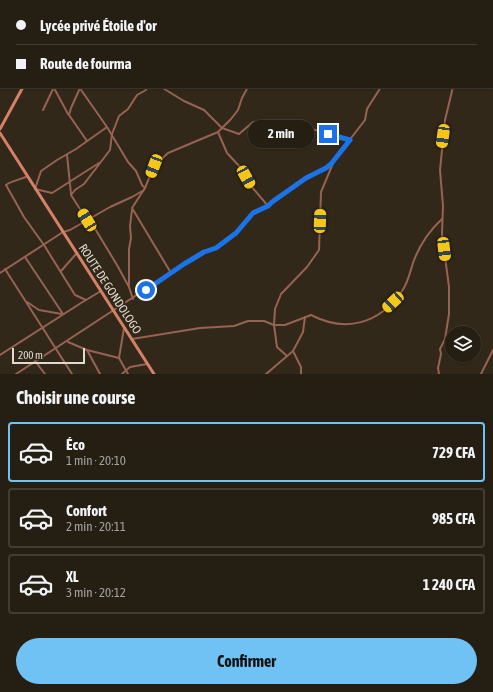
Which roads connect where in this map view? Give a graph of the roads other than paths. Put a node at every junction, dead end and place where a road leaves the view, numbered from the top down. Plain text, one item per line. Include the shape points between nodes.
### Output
1 (22, 88) edge
2 (54, 88) edge
3 (80, 88) edge
4 (81, 88) edge
5 (147, 88) edge
6 (163, 88) edge
7 (247, 88) edge
8 (380, 88) edge
9 (453, 88) edge
10 (43, 110) dead end
11 (69, 115) junction
12 (107, 127) junction
13 (222, 128) junction
14 (0, 129) edge
15 (0, 132) edge
16 (218, 132) junction
17 (112, 134) junction
18 (350, 140) junction
19 (87, 142) junction
20 (67, 154) junction
21 (336, 158) junction
22 (101, 162) junction
23 (28, 176) junction
24 (70, 182) junction
25 (35, 188) junction
26 (145, 188) junction
27 (71, 195) junction
28 (268, 206) junction
29 (132, 208) junction
30 (442, 219) junction
31 (87, 220) junction
32 (63, 232) junction
33 (44, 245) junction
34 (77, 253) junction
35 (25, 257) junction
36 (5, 270) junction
37 (60, 271) junction
38 (0, 273) edge
39 (171, 273) junction
40 (129, 287) junction
41 (101, 291) junction
42 (133, 299) junction
43 (86, 300) junction
44 (25, 301) junction
45 (114, 311) junction
46 (63, 314) junction
47 (305, 317) junction
48 (274, 325) junction
49 (124, 327) junction
50 (42, 328) junction
51 (132, 339) junction
52 (68, 342) junction
53 (56, 350) junction
54 (86, 350) junction
55 (493, 350) edge
56 (293, 351) junction
57 (0, 355) edge
58 (287, 356) junction
59 (119, 358) junction
60 (35, 361) junction
61 (148, 364) junction
62 (126, 370) junction
63 (16, 374) edge
64 (45, 374) edge
65 (72, 374) edge
66 (100, 374) edge
67 (122, 374) edge
68 (128, 374) edge
69 (154, 374) edge
70 (266, 374) edge
71 (301, 374) edge
72 (439, 374) edge
73 (481, 374) edge

1 - 14 street
2 - 10 street
2 - 11 street
3 - 11 street
4 - 12 street
5 - 17 street via 120,116
6 - 13 street via 204,110
7 - 13 street via 238,110
8 - 18 street via 367,109 365,120
9 - 30 street via 441,152
11 - 19 street
12 - 17 street
12 - 19 street
13 - 16 street
13 - 18 street via 239,134 254,122 265,121 287,128 304,127
15 - 23 street, ROUTE DE GONDOLOGO
16 - 26 street via 168,153 154,166
16 - 28 street via 227,153
17 - 22 street via 110,150
17 - 26 street
18 - 21 street
19 - 20 street
20 - 24 street
20 - 25 street via 41,171
21 - 28 street via 326,168
21 - 48 street via 321,192 319,250 307,267 281,294 275,309
22 - 24 street
22 - 27 street via 84,184
23 - 25 street, ROUTE DE GONDOLOGO
23 - 33 street via 6,185
24 - 25 street via 52,192
24 - 27 street
25 - 32 street, ROUTE DE GONDOLOGO
26 - 29 street
26 - 31 street
27 - 31 street
28 - 39 street via 253,213 236,233 216,248 204,252
29 - 39 street
29 - 40 street
30 - 47 street via 421,247 403,291 379,315 361,323 345,324 326,322 311,316
30 - 72 street via 449,306 445,339 440,349
31 - 32 street
31 - 40 street via 94,227
32 - 33 street
32 - 34 street, ROUTE DE GONDOLOGO
33 - 35 street
33 - 37 street
34 - 37 street
34 - 41 street, ROUTE DE GONDOLOGO
35 - 36 street
35 - 46 street
36 - 38 street
36 - 44 street
37 - 43 street via 75,295
39 - 42 street
40 - 42 street
41 - 43 street
41 - 45 street, ROUTE DE GONDOLOGO
42 - 45 street
43 - 46 street
44 - 46 street via 39,310
44 - 50 street
45 - 49 street, ROUTE DE GONDOLOGO
45 - 52 street
46 - 50 street
47 - 48 street via 285,325
47 - 56 street via 303,332
48 - 51 street via 264,321 248,321 234,326 200,328
48 - 58 street via 277,346
49 - 51 street, ROUTE DE GONDOLOGO
49 - 59 street
50 - 53 street
50 - 57 street
51 - 61 street, ROUTE DE GONDOLOGO
52 - 53 street
52 - 54 street
53 - 60 street
53 - 65 street
54 - 59 street
54 - 66 street
55 - 73 street
56 - 58 street
56 - 71 street via 301,367
58 - 70 street
59 - 62 street
60 - 63 street
60 - 64 street
61 - 62 street
61 - 69 street, ROUTE DE GONDOLOGO
62 - 67 street
62 - 68 street

